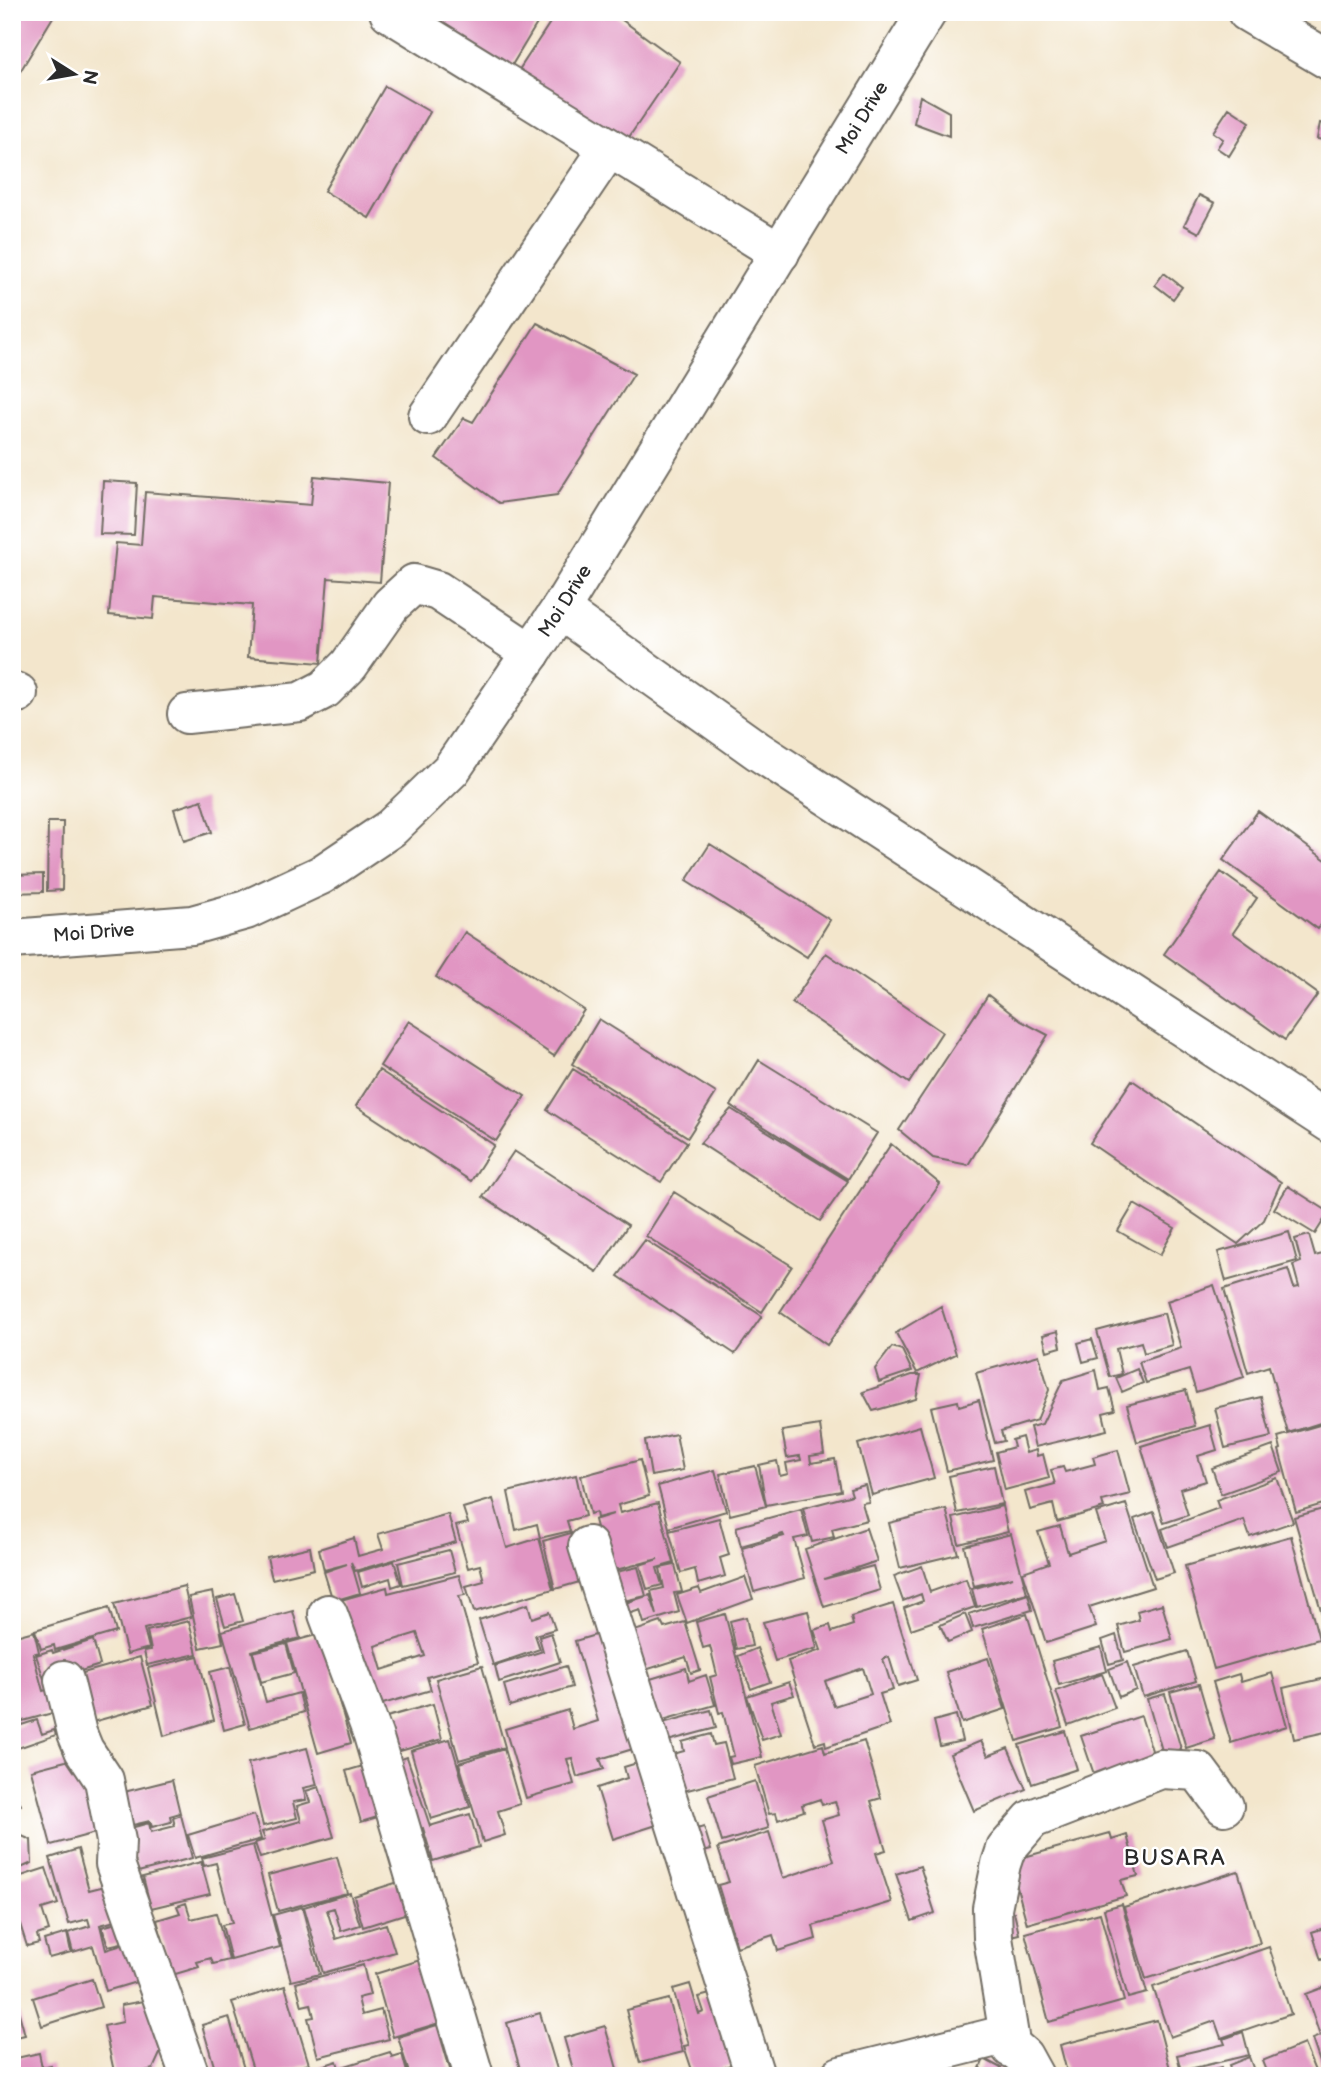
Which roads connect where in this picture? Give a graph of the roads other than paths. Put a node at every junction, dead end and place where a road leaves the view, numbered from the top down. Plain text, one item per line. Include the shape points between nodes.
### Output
1 (389, 12) edge
2 (928, 12) edge
3 (1247, 12) edge
4 (1330, 61) edge
5 (609, 148) junction
6 (780, 253) junction
7 (428, 416) dead end
8 (561, 610) junction
9 (531, 653) junction
10 (187, 714) dead end
11 (12, 939) edge
12 (1330, 1123) edge
13 (588, 1546) dead end
14 (328, 1614) dead end
15 (64, 1680) dead end
16 (1224, 1806) dead end
17 (1022, 2062) edge
18 (185, 2070) edge
19 (474, 2076) edge
20 (755, 2076) edge
21 (840, 2076) edge

1 - 5 street
2 - 6 street, Moi Drive
3 - 4 street
5 - 6 street
5 - 7 street
6 - 8 street, Moi Drive
8 - 9 street, Moi Drive
8 - 12 street via 758,751
9 - 10 street via 438,591 414,584 391,605 349,665 325,689 300,702
9 - 11 street, Moi Drive via 451,770 391,828 321,875 246,909 192,925
13 - 20 street
14 - 19 street via 373,1735
15 - 18 street via 77,1733 104,1780 116,1841 115,1864
16 - 17 street via 1198,1772 1161,1769 1032,1819 1006,1849 992,1908 993,1938
17 - 21 street via 1000,2036

